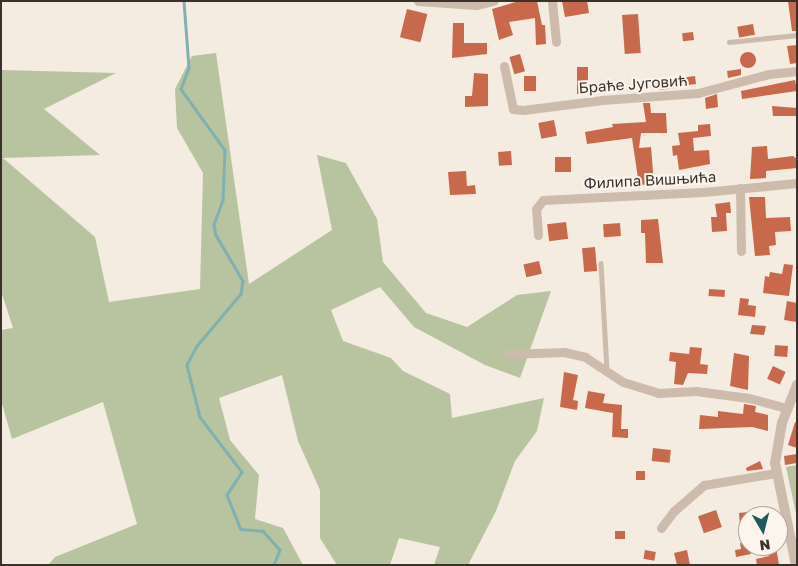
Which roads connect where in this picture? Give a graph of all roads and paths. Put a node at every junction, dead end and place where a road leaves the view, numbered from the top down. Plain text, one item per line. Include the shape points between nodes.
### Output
1 (418, 1) edge
2 (494, 1) edge
3 (552, 1) edge
4 (797, 35) edge
5 (556, 42) dead end
6 (729, 42) dead end
7 (504, 66) dead end
8 (797, 71) edge
9 (797, 183) edge
10 (740, 188) junction
11 (538, 234) dead end
12 (741, 251) dead end
13 (601, 263) dead end
14 (508, 354) dead end
15 (607, 372) junction
16 (796, 388) edge
17 (787, 408) junction
18 (776, 473) junction
19 (661, 528) dead end
20 (796, 565) edge

1 - 2 street via 476,5
3 - 5 street
4 - 6 lane
7 - 8 street, Браће Југовић via 513,109 524,110 698,93 769,74
9 - 10 street, Филипа Вишњића
10 - 11 street, Филипа Вишњића via 543,200 536,209
10 - 12 street
13 - 15 lane
14 - 15 street via 564,352 585,357
15 - 17 street via 622,382 658,393 696,391 749,398
16 - 17 street
17 - 18 street via 778,440
18 - 19 street via 704,485 674,511
18 - 20 street

